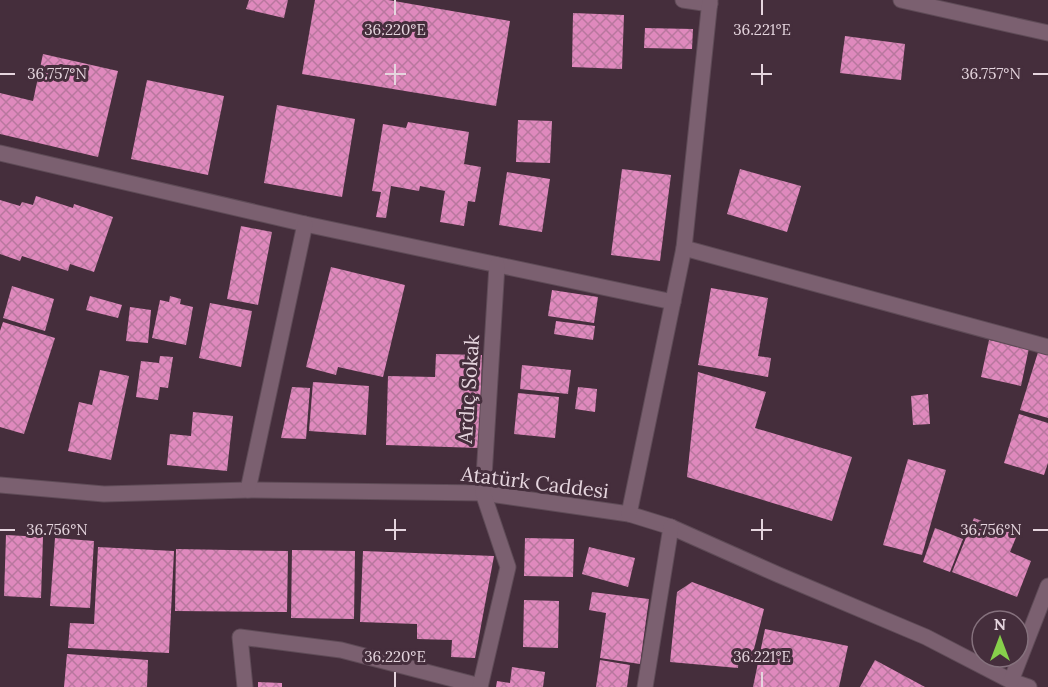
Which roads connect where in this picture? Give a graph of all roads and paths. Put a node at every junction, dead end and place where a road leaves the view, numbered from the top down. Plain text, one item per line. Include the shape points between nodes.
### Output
1 (683, 0) edge
2 (901, 0) edge
3 (710, 2) edge
4 (1048, 33) edge
5 (0, 153) edge
6 (305, 224) junction
7 (684, 248) junction
8 (497, 265) junction
9 (673, 302) junction
10 (1048, 348) edge
11 (0, 485) edge
12 (248, 490) junction
13 (483, 493) junction
14 (629, 514) junction
15 (671, 527) junction
16 (1048, 586) edge
17 (1011, 681) junction
18 (245, 687) edge
19 (480, 687) edge
20 (645, 687) edge
21 (1029, 687) edge

1 - 3 street
2 - 4 street
3 - 7 street
5 - 6 street
6 - 8 street
6 - 12 street
7 - 9 street
7 - 10 street
8 - 9 street
8 - 13 street, Ardıç Sokak
9 - 14 street
11 - 12 street, Atatürk Caddesi via 104,494
12 - 13 street, Atatürk Caddesi
13 - 14 street, Atatürk Caddesi
13 - 19 street, Ardıç Sokak via 508,567
14 - 15 street, Atatürk Caddesi
15 - 17 street, Atatürk Caddesi via 926,637
15 - 20 street
16 - 17 street
17 - 21 street, Atatürk Caddesi
18 - 19 street via 240,637 341,650

